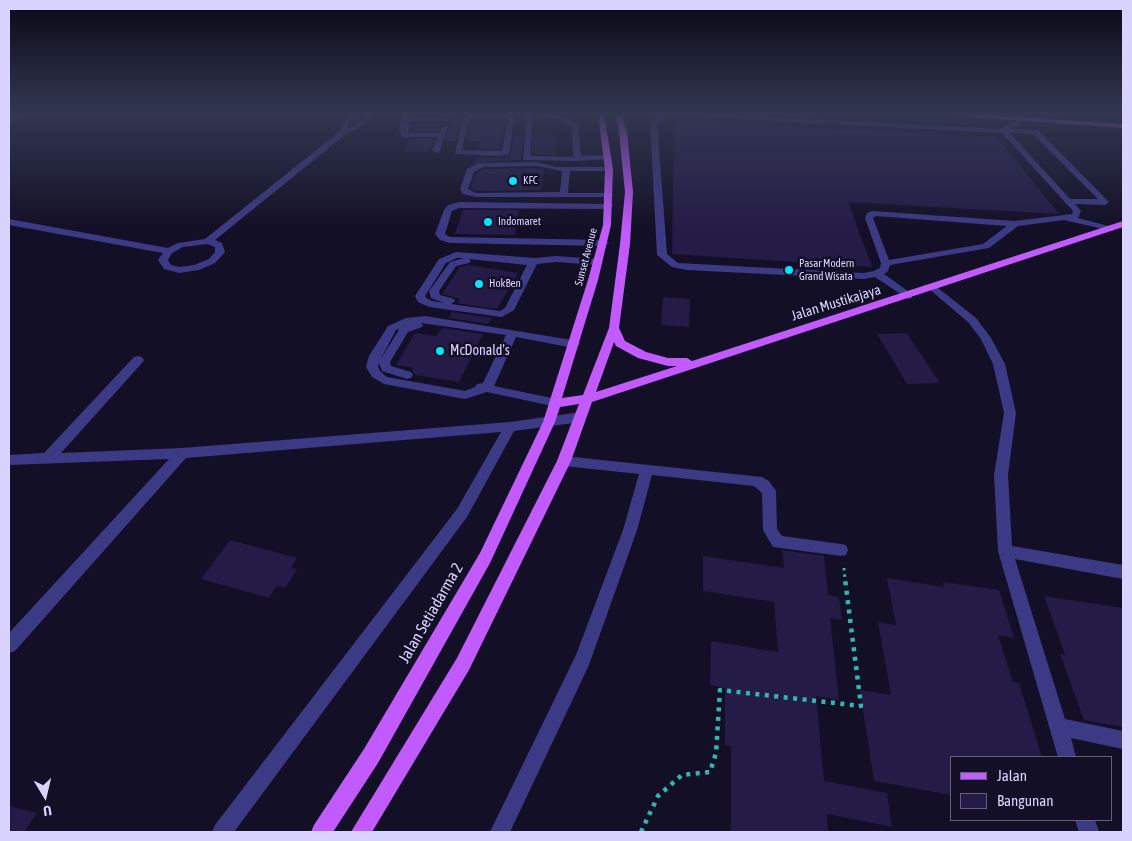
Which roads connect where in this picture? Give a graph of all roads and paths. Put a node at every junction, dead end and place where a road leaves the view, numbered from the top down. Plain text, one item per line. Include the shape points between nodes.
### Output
1 (317, 153) edge
2 (484, 153) edge
3 (502, 153) edge
4 (526, 153) edge
5 (625, 153) edge
6 (656, 153) edge
7 (1024, 153) edge
8 (1056, 153) edge
9 (608, 155) joint
10 (577, 156) joint
11 (566, 169) junction
12 (609, 169) junction
13 (564, 195) junction
14 (610, 195) junction
15 (1068, 201) junction
16 (609, 206) junction
17 (1066, 218) junction
18 (9, 222) edge
19 (1015, 224) junction
20 (1123, 224) edge
21 (1112, 228) junction
22 (208, 241) junction
23 (604, 242) junction
24 (169, 251) junction
25 (534, 261) junction
26 (598, 262) junction
27 (886, 263) junction
28 (877, 274) junction
29 (934, 287) junction
30 (908, 296) junction
31 (502, 314) junction
32 (614, 328) junction
33 (512, 333) junction
34 (574, 344) junction
35 (138, 360) dead end
36 (697, 362) junction
37 (487, 388) junction
38 (588, 399) junction
39 (557, 403) junction
40 (581, 417) junction
41 (549, 422) junction
42 (510, 427) junction
43 (182, 453) junction
44 (49, 457) junction
45 (9, 460) edge
46 (564, 461) junction
47 (647, 470) junction
48 (842, 550) joint
49 (1005, 551) junction
50 (1123, 572) edge
51 (9, 645) edge
52 (1059, 727) junction
53 (1123, 740) edge
54 (1067, 756) edge
55 (222, 832) edge
56 (320, 832) edge
57 (361, 832) edge
58 (500, 832) edge
59 (641, 832) edge

1 - 22 street
2 - 3 street
4 - 10 street via 526,158
5 - 32 main road via 629,192
6 - 28 street via 662,255 675,265 864,276
7 - 15 street
8 - 15 street via 1105,202
9 - 10 street
9 - 12 main road, Sunset Avenue
11 - 12 street
11 - 13 street
11 - 13 street via 536,164 481,165 470,171 464,189 475,195
12 - 14 main road, Sunset Avenue
13 - 14 street
14 - 16 main road, Sunset Avenue
15 - 17 street via 1077,214
16 - 23 main road, Sunset Avenue
16 - 23 street via 549,210 451,207 440,234 450,240 546,237
17 - 19 street
17 - 21 street
18 - 24 street
19 - 27 street via 986,246
19 - 27 street via 883,213 870,215
20 - 21 main road, Jalan Mustikajaya
21 - 29 main road, Jalan Mustikajaya
22 - 24 street via 181,244
22 - 24 street via 218,245 220,252 212,261 196,268 179,270 167,267 163,260
23 - 26 main road, Sunset Avenue
25 - 26 street
25 - 31 street via 508,310
25 - 31 street via 503,266 466,260 458,262 453,264 434,291 440,299 489,307
25 - 31 street via 447,257 420,296 429,304
26 - 34 main road, Sunset Avenue
27 - 28 street via 885,270
28 - 30 street
29 - 30 main road, Jalan Mustikajaya
29 - 49 street via 972,320 986,338 999,364 1010,413 1001,475
30 - 36 main road, Jalan Mustikajaya
32 - 36 main road via 620,343 642,355 668,362
32 - 38 main road
33 - 34 street
33 - 37 street
33 - 37 street via 425,319 410,320 392,328 372,367 384,380 465,395
34 - 39 main road, Sunset Avenue
35 - 44 street
36 - 38 main road, Jalan Mustikajaya
37 - 39 street
38 - 39 main road, Jalan Mustikajaya
38 - 40 main road
39 - 41 main road, Jalan Setiadarma 2
40 - 41 street
40 - 46 main road
41 - 42 street
41 - 56 main road, Jalan Setiadarma 2 via 485,558 372,756
42 - 43 street
42 - 55 street via 462,513
43 - 44 street
43 - 51 street
44 - 45 street
46 - 47 street
46 - 57 main road via 463,664
47 - 48 street via 757,481 769,491 770,530 778,542
47 - 58 street via 630,530 582,659
48 - 59 path via 861,706 720,690 716,754 710,772 682,776 658,796
49 - 50 street
49 - 52 street
52 - 53 street
52 - 54 street

